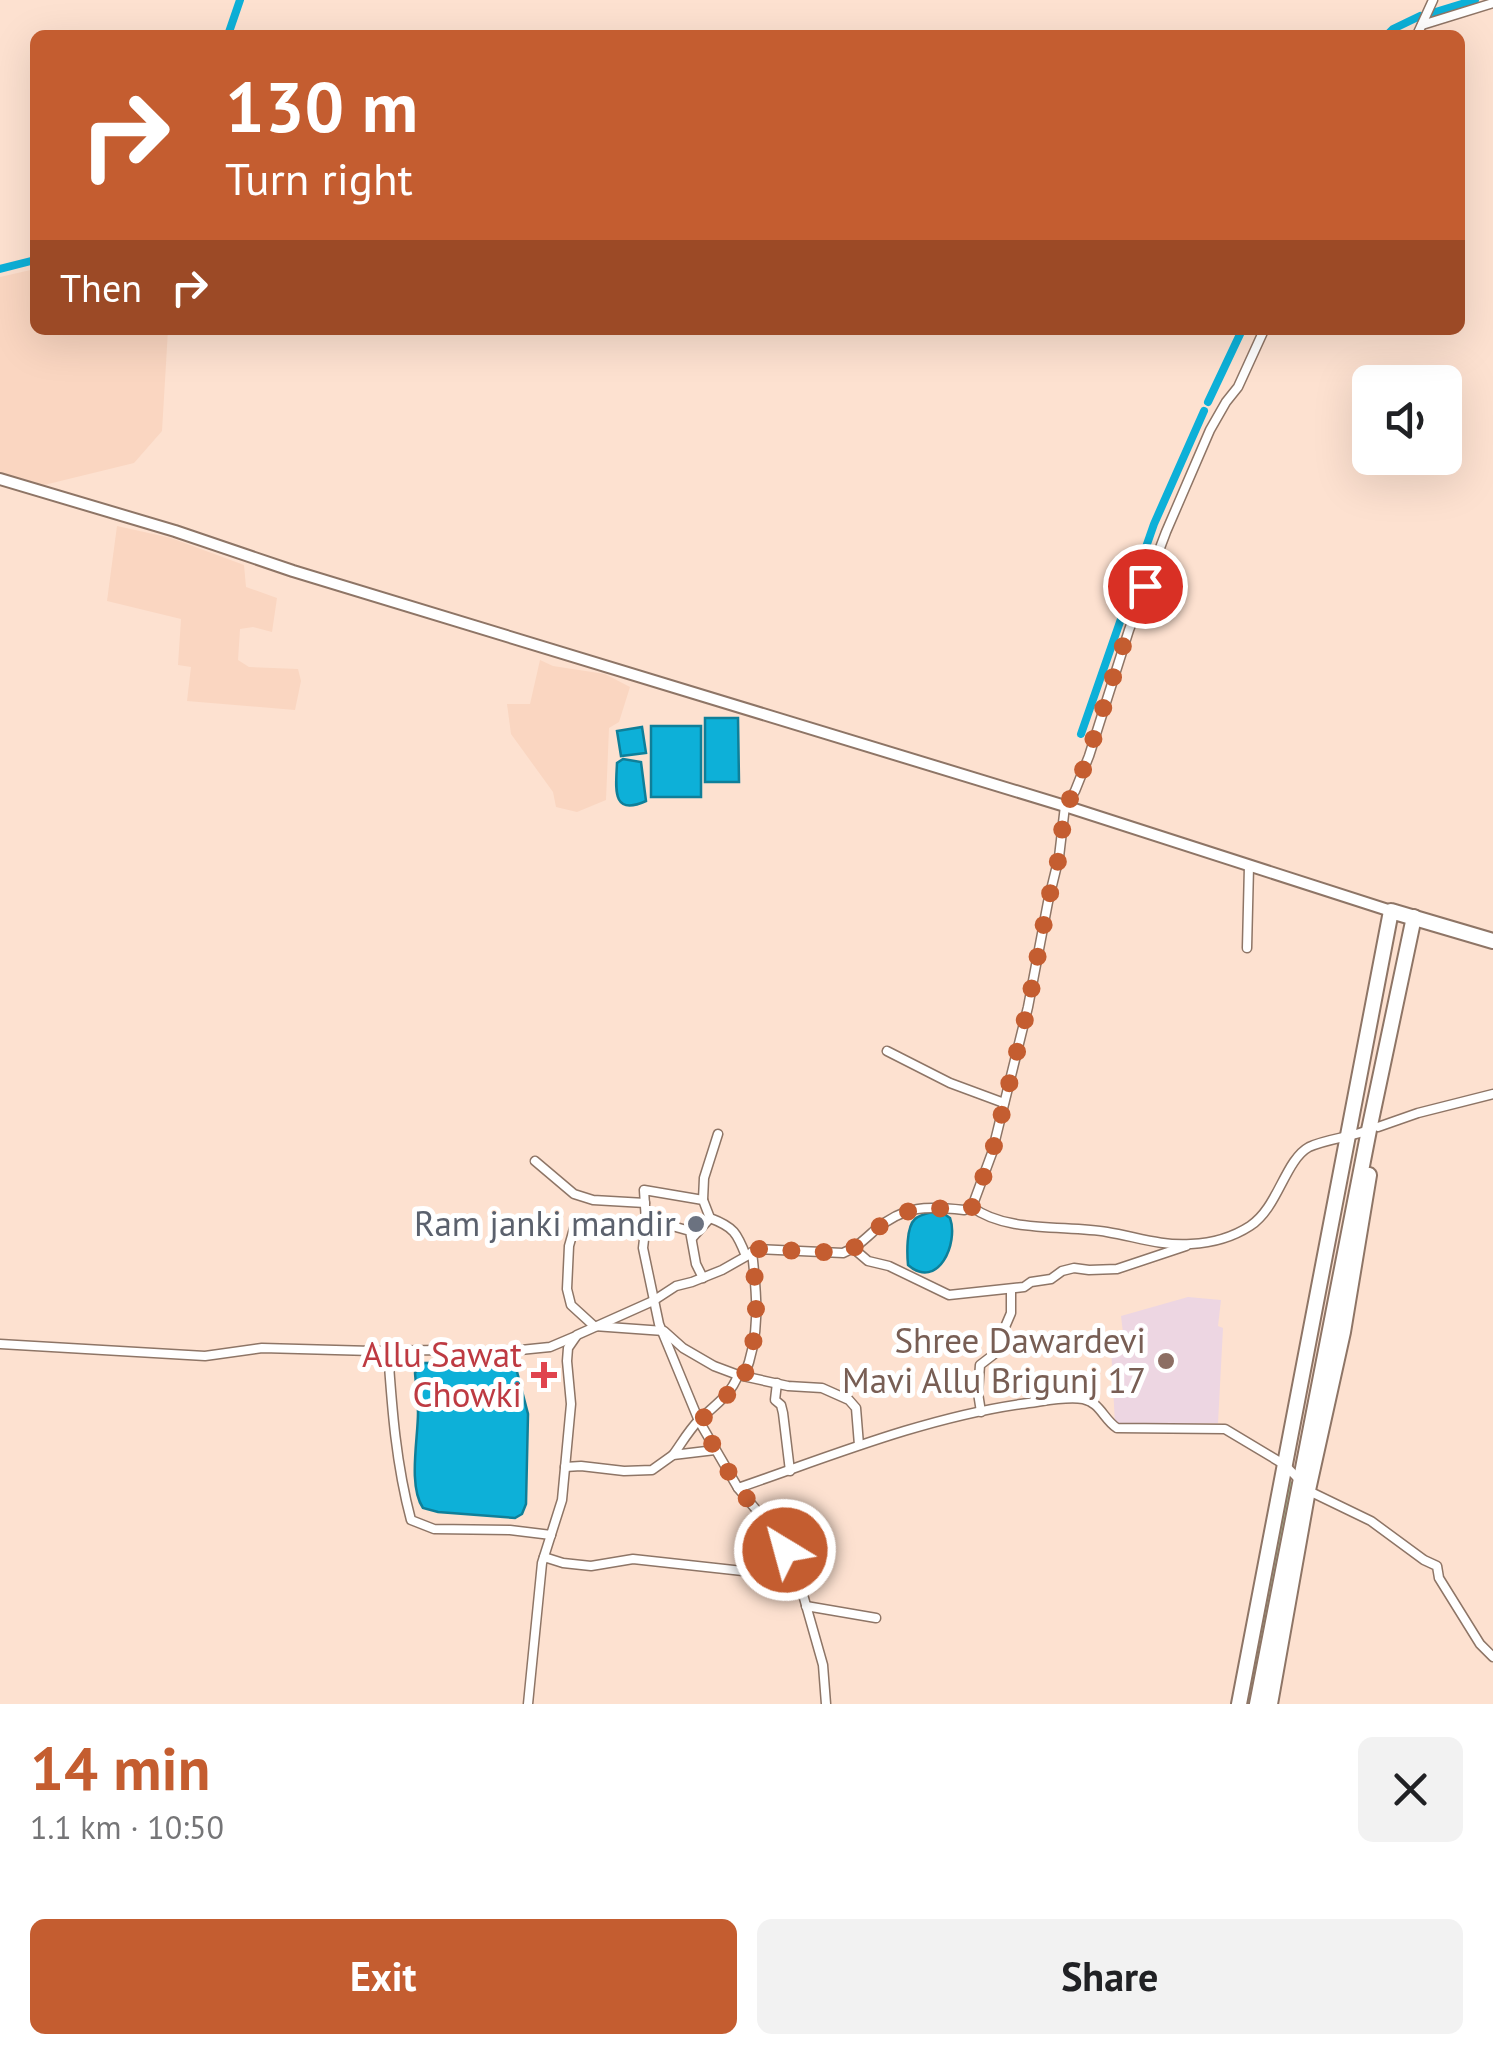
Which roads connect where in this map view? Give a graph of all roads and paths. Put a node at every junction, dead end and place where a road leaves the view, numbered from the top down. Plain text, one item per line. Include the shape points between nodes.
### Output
1 (1433, 0) edge
2 (1493, 3) edge
3 (1422, 24) junction
4 (1419, 30) edge
5 (1262, 335) edge
6 (0, 479) edge
7 (1065, 806) junction
8 (1249, 866) junction
9 (1392, 912) junction
10 (1414, 917) junction
11 (1493, 941) edge
12 (1247, 948) dead end
13 (886, 1052) dead end
14 (1493, 1094) edge
15 (1004, 1103) junction
16 (1373, 1129) junction
17 (718, 1134) dead end
18 (1349, 1137) junction
19 (535, 1160) dead end
20 (703, 1200) junction
21 (646, 1203) junction
22 (972, 1207) junction
23 (710, 1218) junction
24 (646, 1222) junction
25 (575, 1225) dead end
26 (692, 1238) junction
27 (1190, 1244) junction
28 (854, 1249) junction
29 (749, 1254) junction
30 (703, 1278) junction
31 (1011, 1290) junction
32 (653, 1302) junction
33 (594, 1326) junction
34 (664, 1331) junction
35 (577, 1336) junction
36 (0, 1344) edge
37 (388, 1351) junction
38 (741, 1376) junction
39 (777, 1384) junction
40 (981, 1412) junction
41 (699, 1421) junction
42 (859, 1445) junction
43 (715, 1450) junction
44 (673, 1455) junction
45 (1285, 1465) junction
46 (565, 1466) junction
47 (790, 1470) junction
48 (1304, 1486) junction
49 (738, 1488) junction
50 (551, 1535) junction
51 (544, 1557) junction
52 (794, 1569) junction
53 (806, 1606) junction
54 (876, 1618) dead end
55 (1493, 1658) edge
56 (528, 1704) edge
57 (826, 1704) edge
58 (1239, 1704) edge
59 (1257, 1704) edge
60 (1270, 1704) edge

1 - 3 street
2 - 3 street
3 - 4 street
5 - 7 street via 1210,430 1166,532
6 - 7 main road
7 - 8 main road
7 - 15 street
8 - 9 main road
8 - 12 street
9 - 10 highway
9 - 18 highway
10 - 11 highway
10 - 16 highway
13 - 15 street
14 - 16 street
15 - 22 street
16 - 18 street
16 - 48 highway
17 - 20 street
18 - 27 street via 1308,1148 1252,1225
18 - 45 highway
19 - 21 street via 574,1194
20 - 21 street via 644,1190
20 - 23 street
21 - 24 street
22 - 27 street via 1007,1222
22 - 28 street via 911,1209 888,1219
23 - 26 street
23 - 29 street via 730,1225
24 - 26 street via 690,1231
24 - 32 street via 643,1248
25 - 33 street via 567,1289 571,1304
26 - 30 street
27 - 31 street via 1117,1268 1062,1271
28 - 29 street
28 - 31 street via 949,1295
29 - 30 street
29 - 38 street via 757,1322
30 - 32 street
31 - 40 street via 1011,1312 994,1355 980,1366
32 - 33 street
32 - 34 street
33 - 34 street
33 - 35 street
34 - 38 street via 682,1348
34 - 41 street
35 - 37 street via 550,1347 480,1354
35 - 46 street via 566,1362
36 - 37 street via 205,1356 262,1348
37 - 50 street via 411,1520 434,1529
38 - 39 street
38 - 41 street
39 - 42 street via 822,1388 849,1400 856,1408
39 - 47 street
40 - 42 street
40 - 45 street via 1086,1399 1118,1428 1225,1429
41 - 43 street
41 - 44 street
42 - 47 street
43 - 44 street
43 - 49 street
44 - 46 street via 652,1470
45 - 48 street
45 - 58 highway
46 - 50 street
47 - 49 street
48 - 55 street via 1437,1566
48 - 59 highway
48 - 60 highway
49 - 52 street via 780,1538
50 - 51 street
51 - 52 street via 591,1566 633,1559 761,1573
51 - 56 street
52 - 53 street
53 - 54 street
53 - 57 street

